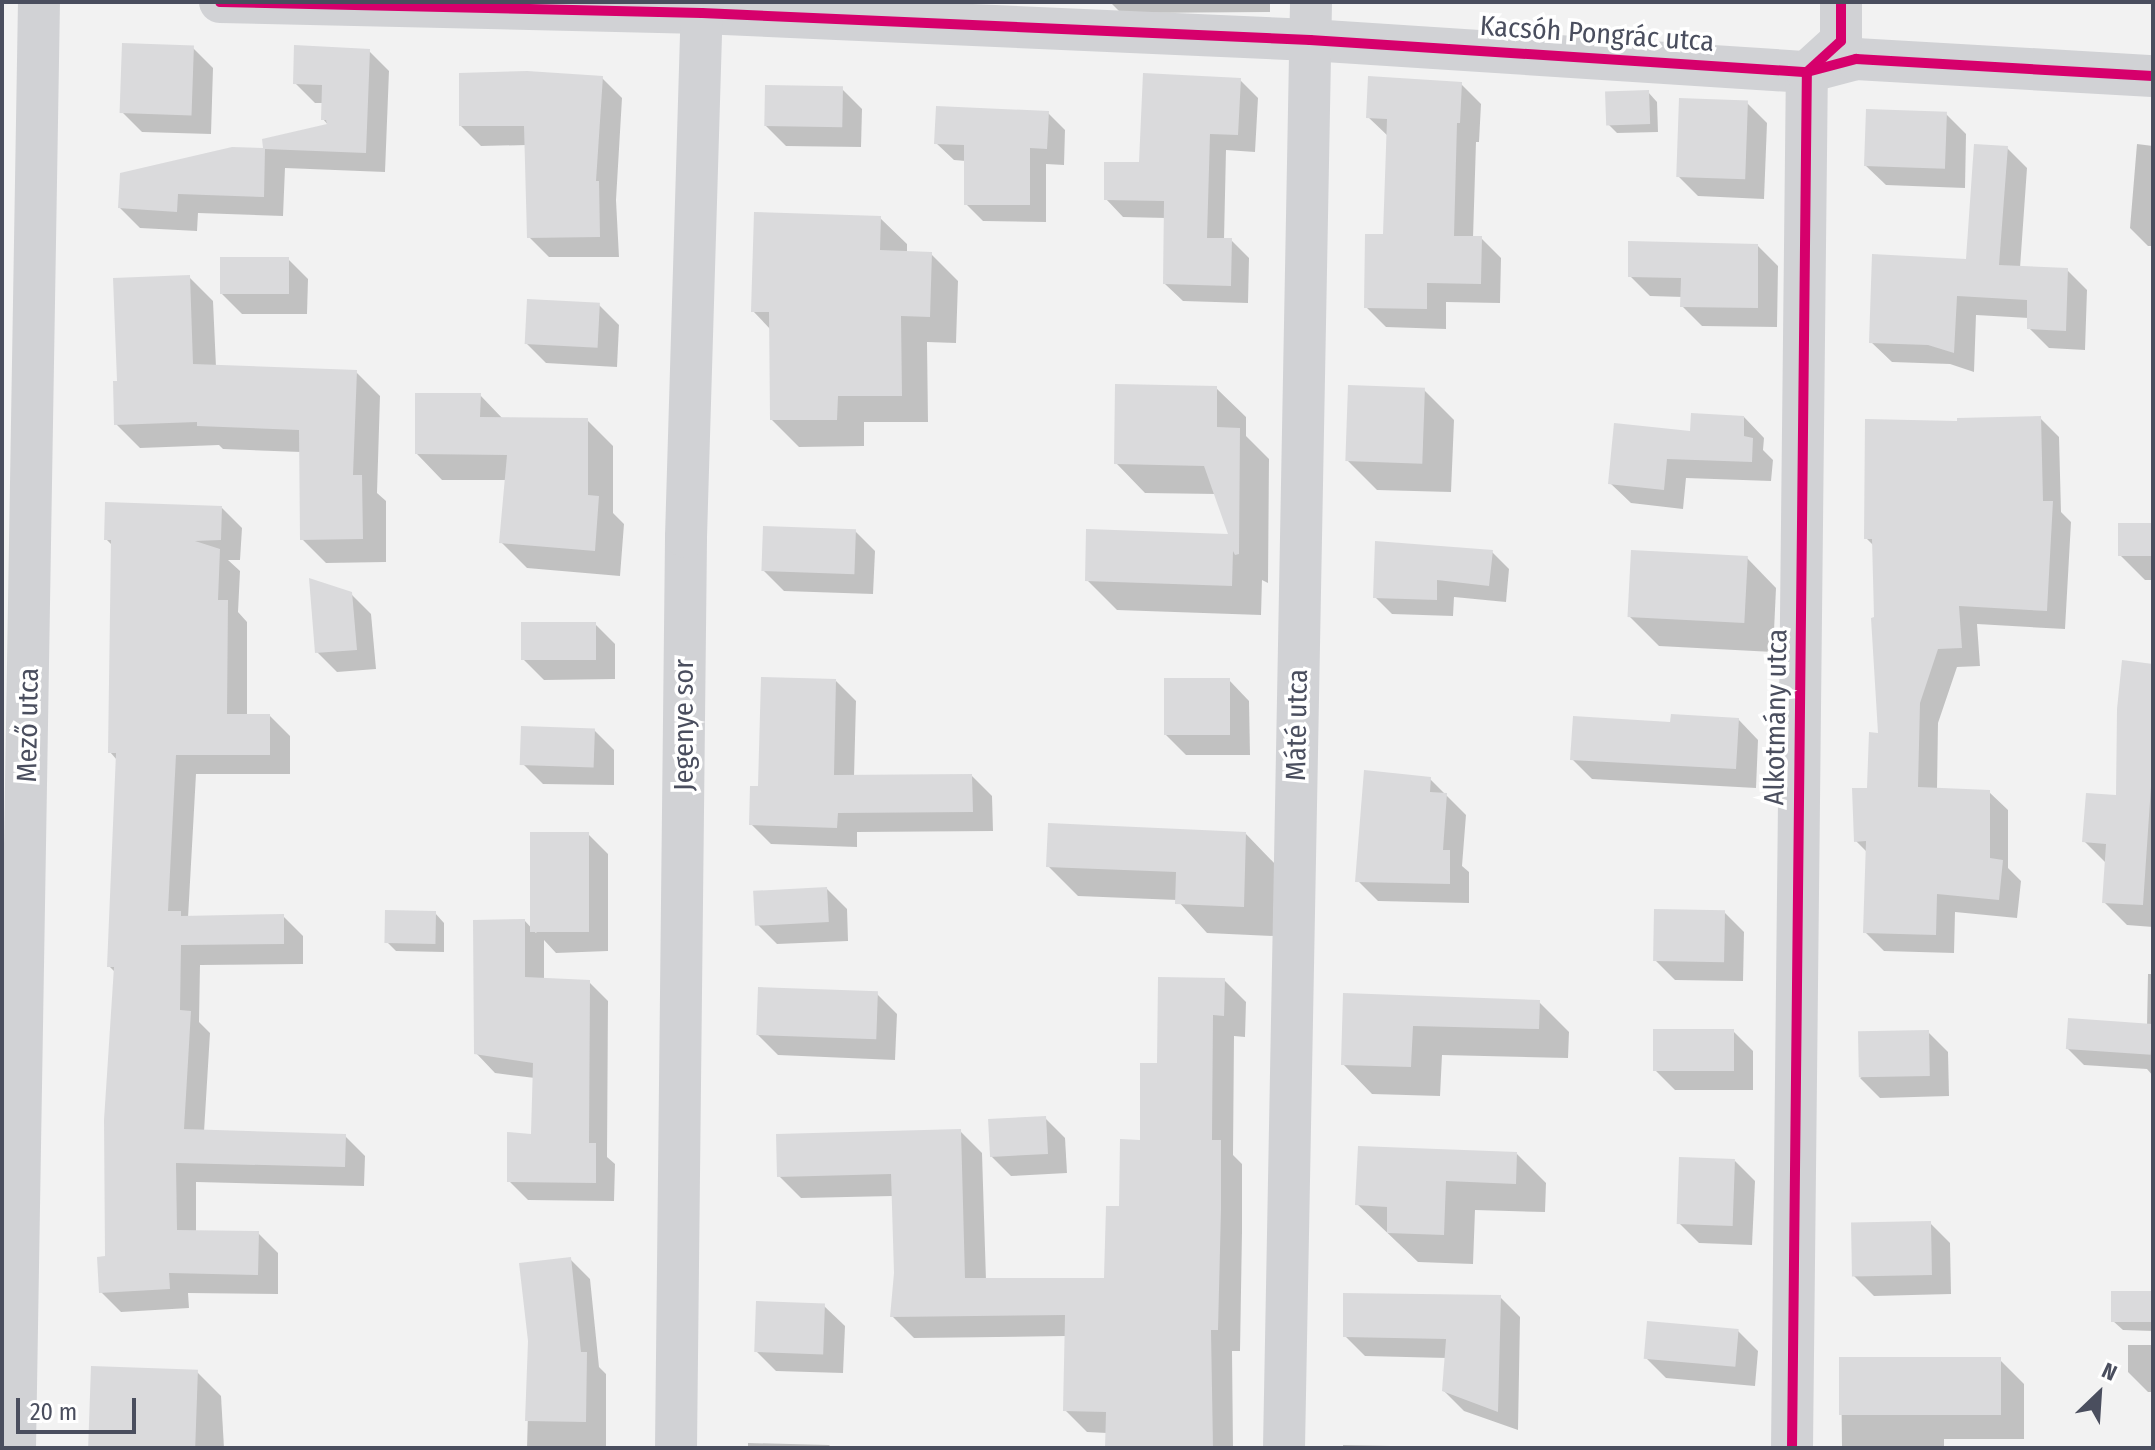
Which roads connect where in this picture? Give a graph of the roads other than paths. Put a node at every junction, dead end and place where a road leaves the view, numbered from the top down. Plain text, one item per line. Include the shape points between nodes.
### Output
1 (39, 2) edge
2 (220, 2) edge
3 (1841, 2) edge
4 (702, 7) edge
5 (1310, 21) edge
6 (1807, 72) junction
7 (2153, 76) edge
8 (15, 1448) edge
9 (676, 1448) edge
10 (1284, 1448) edge
11 (1792, 1448) edge

1 - 8 street, Mező utca
2 - 4 street, Kacsóh Pongrác utca
3 - 6 street via 1841,41
4 - 5 street, Kacsóh Pongrác utca
4 - 9 street, Jegenye sor via 686,537
5 - 6 street, Kacsóh Pongrác utca
5 - 10 street, Máté utca
6 - 7 street, Kacsóh Pongrác utca via 1856,59
6 - 11 street, Alkotmány utca

